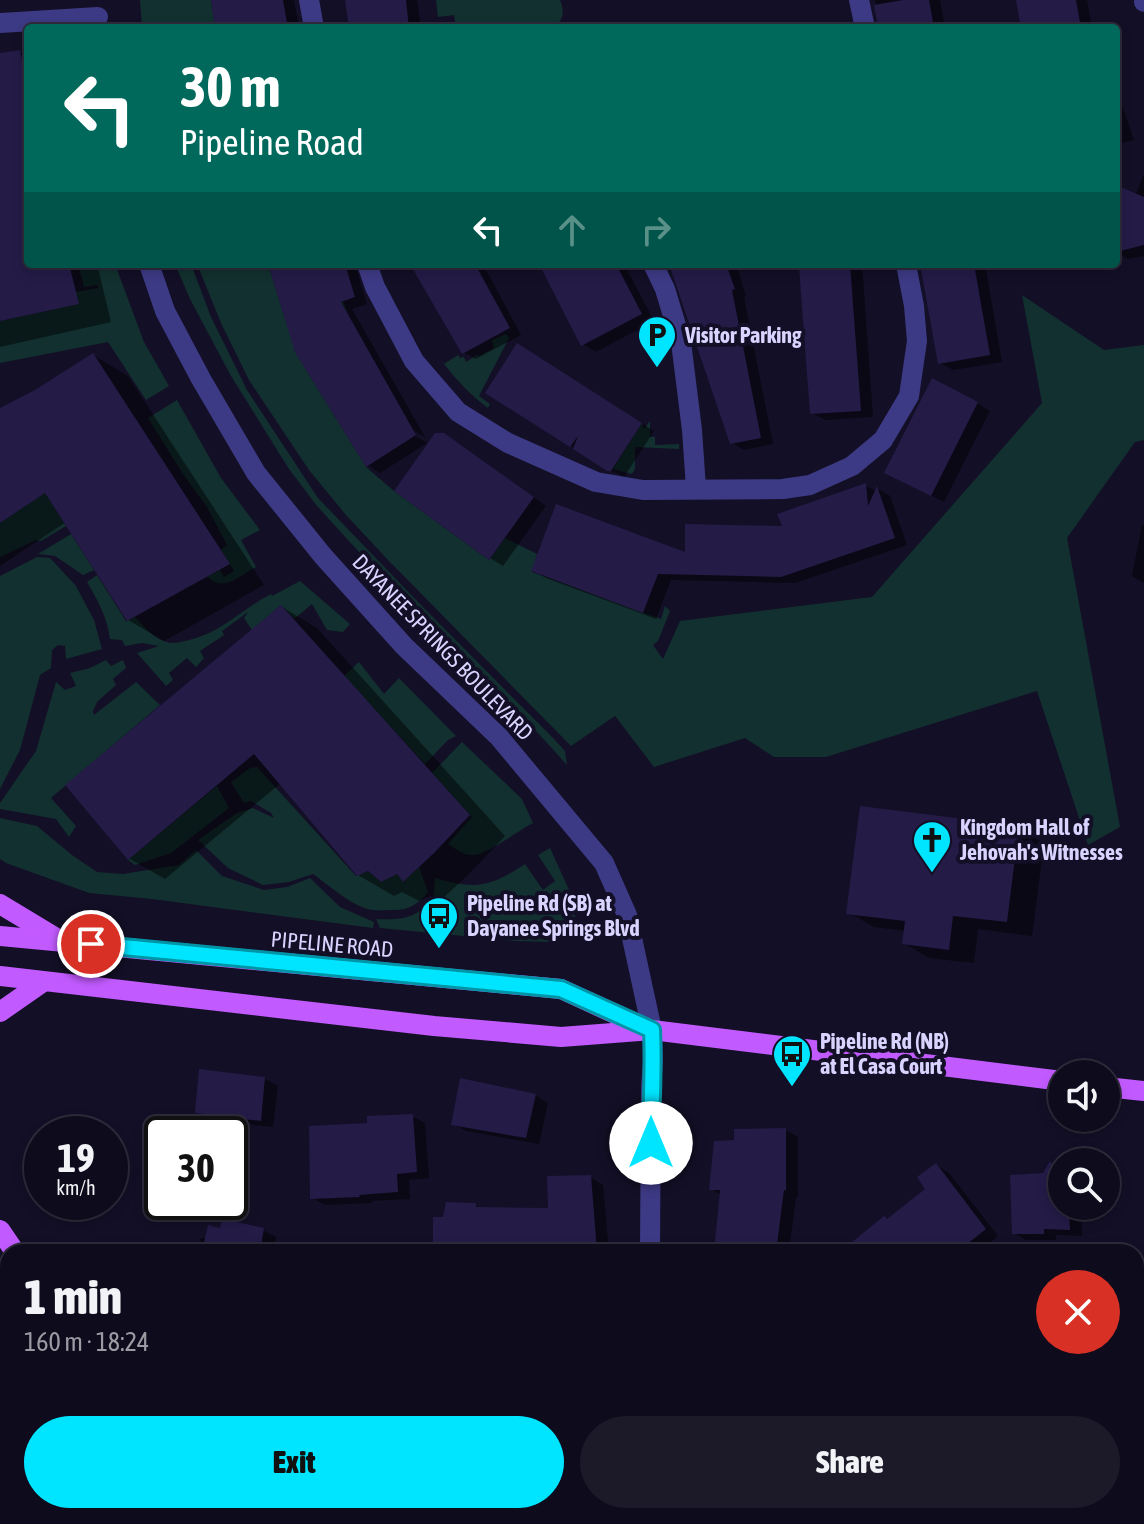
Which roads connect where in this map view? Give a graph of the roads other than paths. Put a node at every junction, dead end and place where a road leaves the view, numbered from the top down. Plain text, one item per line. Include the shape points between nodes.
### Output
1 (309, 0) edge
2 (859, 0) edge
3 (98, 15) edge
4 (0, 23) edge
5 (313, 24) edge
6 (864, 24) edge
7 (150, 268) edge
8 (368, 268) edge
9 (655, 268) edge
10 (907, 268) edge
11 (696, 488) junction
12 (0, 904) edge
13 (0, 936) edge
14 (61, 941) junction
15 (0, 976) edge
16 (43, 982) junction
17 (0, 1012) edge
18 (652, 1030) junction
19 (1048, 1079) edge
20 (1120, 1088) edge
21 (1144, 1091) edge
22 (650, 1244) edge

1 - 5 street
2 - 6 street
3 - 4 street
7 - 18 street, DAYANEE SPRINGS BOULEVARD via 165,311 256,473 404,646 499,737 604,863 627,915
8 - 11 street via 414,361 458,412 508,443 596,482
9 - 11 street via 681,342
10 - 11 street via 917,341 909,396 883,440 852,466 810,485
12 - 14 main road
13 - 14 main road, PIPELINE ROAD
14 - 18 main road, PIPELINE ROAD via 561,989
15 - 16 main road, PIPELINE ROAD
16 - 17 main road
16 - 18 main road, PIPELINE ROAD via 561,1037
18 - 19 main road, PIPELINE ROAD
18 - 22 street, DAYANEE SPRINGS BOULEVARD
20 - 21 main road

